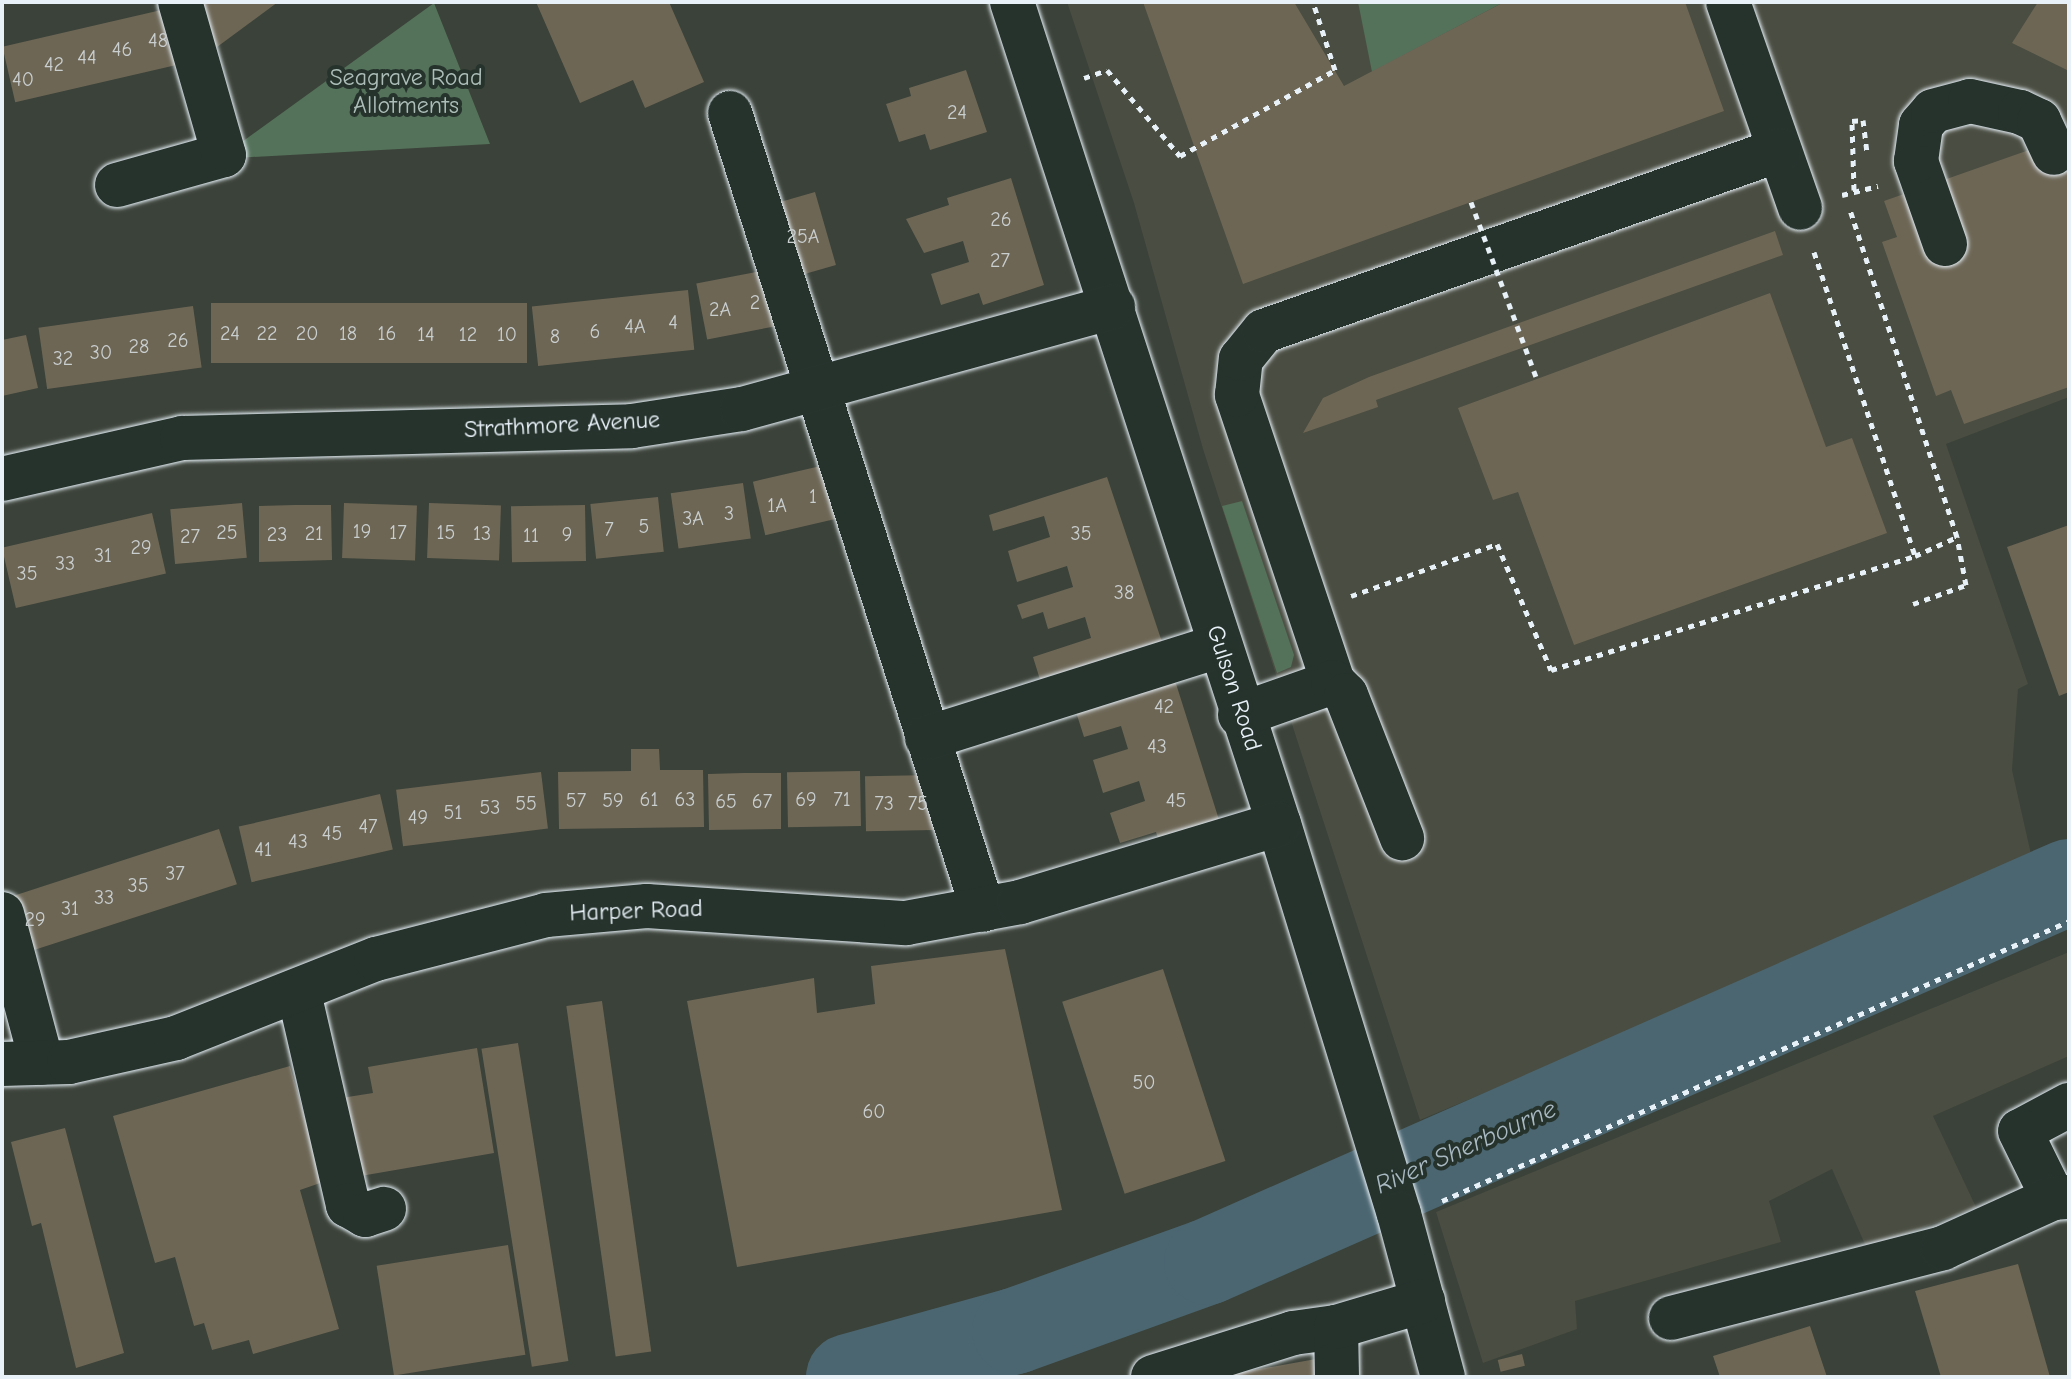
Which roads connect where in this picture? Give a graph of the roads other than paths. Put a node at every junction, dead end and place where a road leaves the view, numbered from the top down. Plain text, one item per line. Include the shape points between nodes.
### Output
1 (180, 2) edge
2 (1012, 2) edge
3 (1728, 2) edge
4 (730, 113) dead end
5 (1779, 150) junction
6 (2054, 153) dead end
7 (117, 185) dead end
8 (1800, 208) dead end
9 (1945, 244) dead end
10 (1113, 307) junction
11 (817, 389) junction
12 (2, 479) edge
13 (1219, 646) junction
14 (1333, 682) junction
15 (1240, 715) junction
16 (927, 738) junction
17 (1279, 824) junction
18 (1402, 838) dead end
19 (983, 910) junction
20 (2, 914) edge
21 (299, 993) junction
22 (22, 1064) edge
23 (2069, 1105) edge
24 (2061, 1197) edge
25 (384, 1209) dead end
26 (1423, 1301) junction
27 (1671, 1318) dead end
28 (1336, 1327) junction
29 (1153, 1377) edge
30 (1337, 1377) edge
31 (1443, 1377) edge

1 - 7 street via 224,155
2 - 10 street, Gulson Road
3 - 5 street
4 - 11 street
5 - 8 street
5 - 14 street via 1264,331 1241,359 1237,395
6 - 9 street, bridge via 2039,121 2020,112 1970,101 1933,111 1921,125 1916,161
10 - 11 street, Strathmore Avenue
10 - 13 street, Gulson Road
11 - 12 street, Strathmore Avenue via 742,409 632,426 182,438
11 - 16 street
13 - 15 street, Gulson Road
13 - 16 street
14 - 15 street
14 - 18 street via 1351,706
15 - 17 street, Gulson Road
16 - 19 street
17 - 19 street, Harper Road
17 - 26 street, Gulson Road
19 - 21 street, Harper Road via 906,923 696,907 558,913 493,925 376,959
20 - 22 street
21 - 22 street, Harper Road via 161,1042
21 - 25 street via 348,1205 365,1215
23 - 24 street via 2020,1131
24 - 27 street via 1943,1248
26 - 28 street
26 - 31 street, Gulson Road
28 - 29 street via 1293,1333
28 - 30 street

